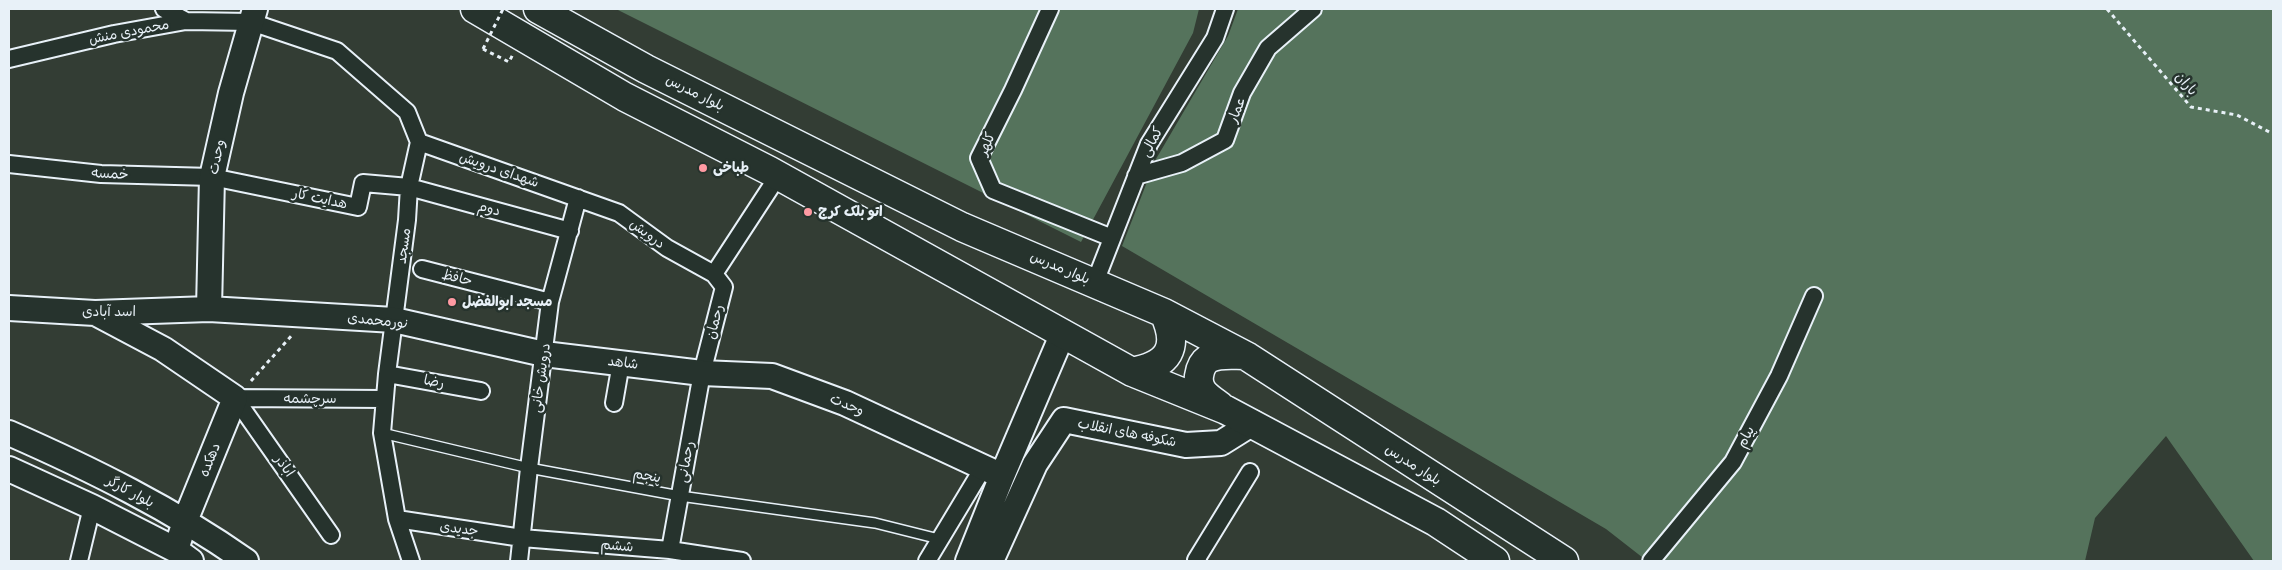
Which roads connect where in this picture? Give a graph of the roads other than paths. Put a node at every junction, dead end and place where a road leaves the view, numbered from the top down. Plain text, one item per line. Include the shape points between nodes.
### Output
1 (164, 9) edge
2 (538, 9) edge
3 (1050, 9) edge
4 (1225, 9) edge
5 (1313, 9) edge
6 (484, 10) edge
7 (253, 15) edge
8 (186, 21) junction
9 (9, 59) edge
10 (419, 142) junction
11 (9, 164) edge
12 (778, 176) junction
13 (1136, 176) junction
14 (212, 177) junction
15 (409, 187) junction
16 (578, 198) junction
17 (570, 231) junction
18 (1112, 238) junction
19 (422, 269) dead end
20 (714, 274) junction
21 (1094, 282) junction
22 (1814, 296) dead end
23 (550, 302) junction
24 (9, 308) edge
25 (209, 309) junction
26 (95, 313) junction
27 (1164, 313) junction
28 (394, 320) junction
29 (1064, 333) junction
30 (544, 354) junction
31 (1244, 355) junction
32 (621, 363) junction
33 (1132, 372) junction
34 (702, 373) junction
35 (387, 374) junction
36 (481, 391) dead end
37 (235, 398) junction
38 (384, 399) junction
39 (614, 403) dead end
40 (1226, 410) junction
41 (1253, 423) junction
42 (9, 433) edge
43 (382, 433) junction
44 (529, 468) junction
45 (9, 469) edge
46 (992, 472) junction
47 (1250, 472) dead end
48 (680, 496) junction
49 (92, 507) junction
50 (397, 519) junction
51 (185, 521) junction
52 (331, 535) dead end
53 (522, 538) junction
54 (939, 539) junction
55 (670, 550) junction
56 (621, 554) edge
57 (184, 556) edge
58 (80, 561) edge
59 (246, 561) edge
60 (411, 561) edge
61 (519, 561) edge
62 (742, 561) edge
63 (927, 561) edge
64 (968, 561) edge
65 (991, 561) edge
66 (1197, 561) edge
67 (1495, 561) edge
68 (1564, 561) edge
69 (1651, 561) edge

1 - 8 street
2 - 21 highway, بلوار مدرس via 646,68 962,227
3 - 18 street, کلهر via 979,158 993,190
4 - 13 street, کمالی via 1215,38 1149,144
5 - 13 street, عمار via 1268,48 1242,93 1225,140 1182,163
6 - 12 highway via 625,97
7 - 8 street, محمودی منش
7 - 10 street via 337,51 407,112
7 - 14 street, وحدت
8 - 9 street, محمودی منش
10 - 15 street, مسجد
10 - 16 street, شهدای درویش
11 - 14 street, خمسه via 101,174
12 - 20 street
12 - 29 highway
13 - 18 street, کمالی
14 - 15 street, هدایت کار via 358,207 363,183
14 - 25 street, وحدت
15 - 17 street, دوم
15 - 28 street, مسجد
16 - 17 street, درویش خانی
16 - 20 street, درویش via 619,213 667,248
17 - 23 street, درویش خانی
18 - 21 street, کمالی
19 - 23 street, حافظ
20 - 34 street, رحمان via 724,287
21 - 27 highway, بلوار مدرس
22 - 69 street, پیام via 1779,376 1733,462
23 - 30 street, درویش خانی
24 - 26 street, اسد آبادی
25 - 26 street, اسد آبادی
25 - 28 street, نورمحمدی
26 - 37 street via 163,349
27 - 31 highway, بلوار مدرس
27 - 33 highway via 1171,328 1172,341 1166,358 1148,369
28 - 30 street, نورمحمدی
28 - 35 street, مسجد
29 - 33 highway
29 - 46 street
30 - 32 street, شاهد
30 - 44 street, درویش خانی
31 - 40 highway via 1209,359 1200,368 1198,384 1204,394
31 - 68 highway, بلوار مدرس
32 - 34 street, شاهد
32 - 39 street
33 - 40 highway
34 - 46 street, وحدت via 772,376 845,404
34 - 48 street, رحمانی
35 - 36 street, رضا
35 - 38 street, مسجد
37 - 38 street, سرچشمه
37 - 51 street, دهکده
37 - 52 street, اباذر
38 - 43 street, مسجد
40 - 41 highway
41 - 65 street, شکوفه های انقلاب via 1221,442 1186,445 1064,420 1035,464
41 - 67 highway via 1436,522
42 - 51 street, بلوار کارگر
43 - 44 lane, پنجم
43 - 50 street, مسجد
44 - 48 lane, پنجم
44 - 53 street, درویش خانی
45 - 49 street
46 - 54 street
46 - 64 street
47 - 66 street
48 - 54 lane, پنجم via 875,523
48 - 55 street, رحمانی
49 - 57 street
49 - 58 street
50 - 53 street, جدیدی
50 - 60 street, مسجد
51 - 57 street, دهکده
51 - 59 street, بلوار کارگر
53 - 56 street, ششم
53 - 61 street, درویش خانی
54 - 63 street
55 - 56 street, ششم
55 - 62 street, ششم

